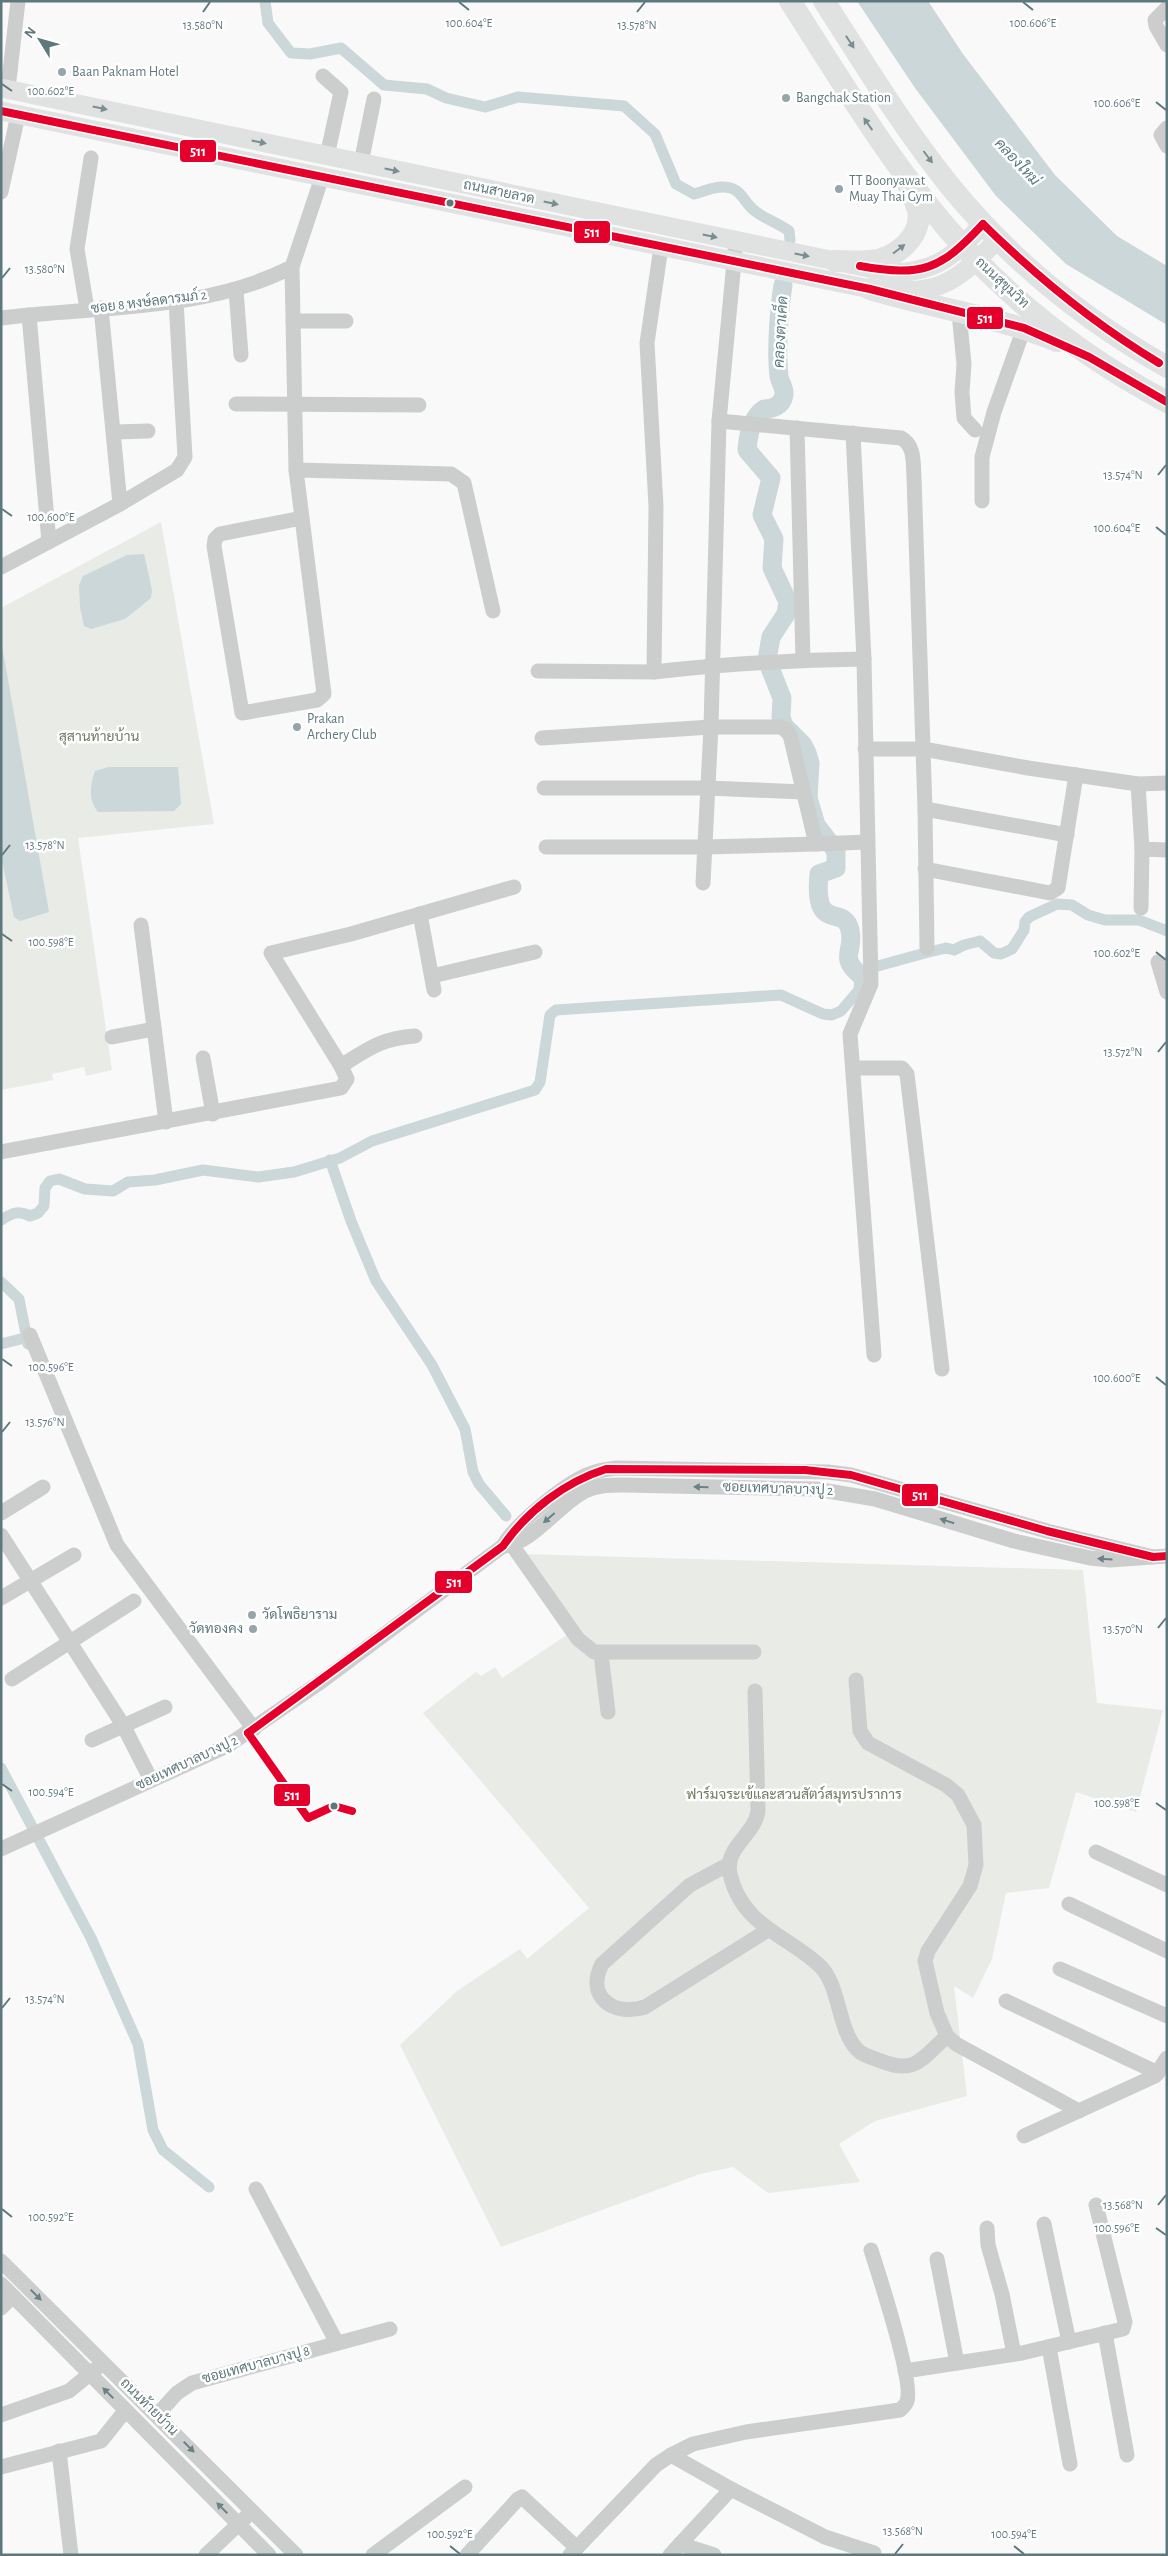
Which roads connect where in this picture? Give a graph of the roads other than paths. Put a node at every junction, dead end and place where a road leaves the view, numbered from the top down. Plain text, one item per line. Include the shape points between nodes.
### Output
1 (18, 1) edge
2 (790, 1) edge
3 (824, 1) edge
4 (1167, 8) edge
5 (1167, 45) edge
6 (323, 76) dead end
7 (4, 88) edge
8 (374, 99) dead end
9 (10, 113) edge
10 (150, 119) junction
11 (1167, 128) edge
12 (144, 140) junction
13 (1167, 146) edge
14 (327, 156) junction
15 (91, 158) dead end
16 (361, 163) junction
17 (897, 163) junction
18 (322, 177) junction
19 (1, 192) edge
20 (990, 231) junction
21 (736, 241) junction
22 (661, 247) junction
23 (970, 253) junction
24 (733, 261) junction
25 (835, 261) junction
26 (292, 267) junction
27 (870, 289) junction
28 (236, 290) junction
29 (176, 301) junction
30 (94, 308) junction
31 (959, 313) junction
32 (28, 315) junction
33 (1, 318) edge
34 (293, 320) junction
35 (346, 322) dead end
36 (1024, 328) junction
37 (241, 355) dead end
38 (1089, 357) junction
39 (1167, 367) edge
40 (1167, 402) edge
41 (294, 403) junction
42 (236, 404) dead end
43 (419, 405) dead end
44 (719, 421) junction
45 (797, 428) junction
46 (975, 430) dead end
47 (148, 431) dead end
48 (115, 432) junction
49 (853, 433) junction
50 (296, 470) junction
51 (982, 501) dead end
52 (120, 504) junction
53 (302, 518) junction
54 (49, 542) junction
55 (1, 567) edge
56 (493, 611) dead end
57 (864, 659) junction
58 (803, 660) junction
59 (712, 666) junction
60 (538, 671) dead end
61 (654, 672) junction
62 (711, 727) junction
63 (542, 738) dead end
64 (865, 748) junction
65 (923, 749) junction
66 (1076, 775) junction
67 (1167, 783) edge
68 (1138, 784) junction
69 (544, 788) dead end
70 (707, 788) junction
71 (803, 792) junction
72 (925, 809) junction
73 (1066, 835) junction
74 (867, 842) junction
75 (816, 844) junction
76 (546, 847) dead end
77 (704, 847) junction
78 (1142, 849) junction
79 (1167, 850) edge
80 (926, 869) junction
81 (703, 883) dead end
82 (514, 887) dead end
83 (1141, 908) dead end
84 (420, 914) junction
85 (141, 925) dead end
86 (927, 948) dead end
87 (536, 952) dead end
88 (1158, 962) dead end
89 (1167, 992) edge
90 (154, 1029) junction
91 (415, 1036) dead end
92 (112, 1037) dead end
93 (203, 1058) dead end
94 (341, 1066) junction
95 (853, 1068) junction
96 (212, 1114) junction
97 (166, 1122) junction
98 (1, 1152) edge
99 (30, 1335) dead end
100 (874, 1355) dead end
101 (942, 1369) dead end
102 (44, 1487) dead end
103 (1, 1513) edge
104 (1, 1535) edge
105 (508, 1546) junction
106 (74, 1555) dead end
107 (1160, 1556) edge
108 (30, 1582) junction
109 (1, 1598) edge
110 (134, 1601) dead end
111 (68, 1642) junction
112 (754, 1652) dead end
113 (601, 1654) junction
114 (12, 1679) dead end
115 (856, 1680) dead end
116 (755, 1691) dead end
117 (165, 1707) dead end
118 (608, 1712) dead end
119 (123, 1725) junction
120 (254, 1730) junction
121 (92, 1740) dead end
122 (150, 1780) junction
123 (1, 1849) edge
124 (1096, 1852) dead end
125 (729, 1864) junction
126 (1167, 1885) edge
127 (1069, 1904) dead end
128 (768, 1930) junction
129 (1167, 1951) edge
130 (1060, 1969) dead end
131 (1006, 2001) dead end
132 (1167, 2016) edge
133 (948, 2036) junction
134 (1167, 2058) edge
135 (1158, 2073) junction
136 (1080, 2111) junction
137 (1024, 2136) dead end
138 (256, 2189) dead end
139 (1096, 2206) dead end
140 (1044, 2224) dead end
141 (987, 2228) dead end
142 (871, 2250) dead end
143 (937, 2259) dead end
144 (1, 2261) edge
145 (1, 2284) edge
146 (13, 2296) junction
147 (1, 2308) edge
148 (390, 2329) dead end
149 (1105, 2333) junction
150 (1069, 2342) junction
151 (337, 2343) junction
152 (1050, 2346) junction
153 (1014, 2354) junction
154 (103, 2362) junction
155 (957, 2363) junction
156 (905, 2371) junction
157 (90, 2375) junction
158 (126, 2411) junction
159 (1, 2415) edge
160 (157, 2415) junction
161 (58, 2452) junction
162 (671, 2455) junction
163 (1128, 2455) dead end
164 (1070, 2464) dead end
165 (1, 2467) edge
166 (465, 2486) dead end
167 (731, 2489) junction
168 (252, 2510) junction
169 (239, 2524) junction
170 (675, 2550) edge
171 (573, 2551) edge
172 (874, 2553) dead end
173 (71, 2555) edge
174 (206, 2555) edge
175 (269, 2555) edge
176 (296, 2555) edge
177 (373, 2555) edge
178 (467, 2555) edge
179 (714, 2555) edge

1 - 7 street
17 -> 2 highway, ถนนสุขุมวิท
3 -> 20 highway, ถนนสุขุมวิท via 925,154
4 - 5 street via 1154,20
6 - 14 street via 341,92
7 -> 10 main road, ถนนสายลวด
8 - 16 street
9 - 12 main road, ถนนสายลวด
9 - 19 street
10 - 12 main road
10 -> 14 main road, ถนนสายลวด
11 - 13 street via 1160,135
12 - 18 main road, ถนนสายลวด
14 - 16 main road, ถนนสายลวด
15 - 30 street via 77,249
16 -> 21 main road, ถนนสายลวด
17 - 23 highway, ถนนสุขุมวิท
25 -> 17 highway via 871,261 889,256 913,236 918,211
18 - 22 main road, ถนนสายลวด
18 - 26 street
20 - 23 main road, ถนนสายลวด
20 - 39 highway, ถนนสุขุมวิท via 1076,309 1120,341
21 - 24 street
21 -> 25 main road, ถนนสายลวด
22 - 24 main road, ถนนสายลวด
22 - 61 street via 647,343 656,506
23 - 25 main road, ถนนสายลวด via 919,272 893,272
23 - 27 main road, ถนนสายลวด via 956,278 935,288 909,292
23 - 38 highway, ถนนสุขุมวิท via 1046,323
24 - 27 main road, ถนนสายลวด
24 - 44 street
26 - 28 street, ซอย 8 หงษ์ลดารมภ์ 2
26 - 34 street
27 - 31 highway
28 - 29 street, ซอย 8 หงษ์ลดารมภ์ 2
28 - 37 street
29 - 30 street, ซอย 8 หงษ์ลดารมภ์ 2
29 - 52 street via 184,457 177,470
30 - 32 street, ซอย 8 หงษ์ลดารมภ์ 2
30 - 48 street
31 - 36 highway
31 - 46 street via 964,364 964,418
32 - 33 street, ซอย 8 หงษ์ลดารมภ์ 2
32 - 54 street
34 - 35 street
34 - 41 street
36 - 38 highway
36 - 51 street via 994,412 982,457
38 - 40 highway, ถนนสุขุมวิท
41 - 42 street
41 - 43 street
41 - 50 street
44 - 45 street
44 - 59 street
45 - 49 street
45 - 58 street
47 - 48 street
48 - 52 street
49 - 57 street
49 - 65 street via 901,438 908,441 911,448
50 - 53 street
50 - 56 street via 451,474 458,477 464,483
52 - 54 street
53 - 53 street via 324,694 318,700 242,713 215,539 220,534
54 - 55 street
57 - 58 street
57 - 64 street
58 - 59 street
59 - 61 street
59 - 62 street
60 - 61 street
62 - 63 street
62 - 70 street
62 - 71 street via 779,726 786,729
64 - 65 street
64 - 74 street
65 - 66 street
65 - 72 street
66 - 68 street
66 - 73 street
67 - 68 street
68 - 78 street
69 - 70 street
70 - 71 street
70 - 77 street
71 - 75 street
72 - 73 street
72 - 80 street
73 - 80 street via 1058,888 1050,893
74 - 75 street
74 - 95 street via 871,984 851,1028
75 - 77 street
76 - 77 street
77 - 81 street
78 - 79 street
78 - 83 street
80 - 86 street
82 - 84 street
84 - 87 street via 433,983
84 - 94 street via 271,954
85 - 90 street
88 - 89 street
90 - 92 street
90 - 97 street
91 - 94 street via 383,1041
93 - 96 street
94 - 96 street via 347,1079 335,1091
95 - 100 street
95 - 101 street via 902,1068 907,1074
96 - 97 street
97 - 98 street
99 - 120 street via 117,1545
102 - 103 street
104 - 108 street
105 - 107 street, ซอยเทศบาลบางปู 2 via 586,1491 623,1485 816,1489 847,1493 1057,1551 1110,1560
105 - 113 street via 578,1639
105 - 120 street, ซอยเทศบาลบางปู 2
106 - 108 street
108 - 109 street
108 - 111 street
110 - 111 street
111 - 114 street
111 - 119 street
112 - 113 street
113 - 118 street
115 - 133 street via 863,1738 946,1784 958,1795 974,1825 976,1865 970,1886 928,1951 925,1961 936,2013
116 - 125 street via 758,1817 734,1850
117 - 119 street
119 - 121 street
119 - 122 street
120 - 122 street, ซอยเทศบาลบางปู 2 via 227,1746
122 - 123 street, ซอยเทศบาลบางปู 2
124 - 126 street
125 - 128 street via 736,1890 750,1912
125 - 128 street via 690,1886 602,1964 595,1984 601,1998 622,2010 645,2007
127 - 129 street
128 - 133 street via 822,1968 850,2038 861,2053 905,2068 917,2063
130 - 132 street
131 - 135 street
133 - 136 street via 956,2044
134 - 135 street
135 - 136 street
136 - 137 street
138 - 151 street
139 - 149 street via 1125,2322 1123,2329
140 - 150 street
141 - 153 street via 988,2245
142 - 156 street
143 - 155 street
144 -> 154 street, ถนนท้ายบ้าน
145 - 146 street, ถนนท้ายบ้าน
146 - 147 street
146 - 157 street, ถนนท้ายบ้าน
148 - 151 street, ซอยเทศบาลบางปู 8
149 - 150 street
149 - 163 street
150 - 152 street
151 - 160 street, ซอยเทศบาลบางปู 8 via 192,2383 177,2393
152 - 153 street
152 - 164 street
153 - 155 street
154 - 157 street
154 - 160 street, ถนนท้ายบ้าน
155 - 156 street
156 - 162 street via 908,2400 900,2410 746,2432 693,2444
158 -> 157 street, ถนนท้ายบ้าน
157 - 159 street via 69,2391
158 - 161 street via 101,2442
169 -> 158 street, ถนนท้ายบ้าน
160 -> 168 street, ถนนท้ายบ้าน
161 - 165 street
161 - 173 street
162 - 167 street
162 - 171 street via 656,2465
166 - 177 street
167 - 170 street
167 - 172 street via 825,2536
168 - 169 street
168 - 176 street, ถนนท้ายบ้าน
169 - 174 street
169 - 175 street, ถนนท้ายบ้าน
170 - 179 street
171 - 178 street via 522,2497

